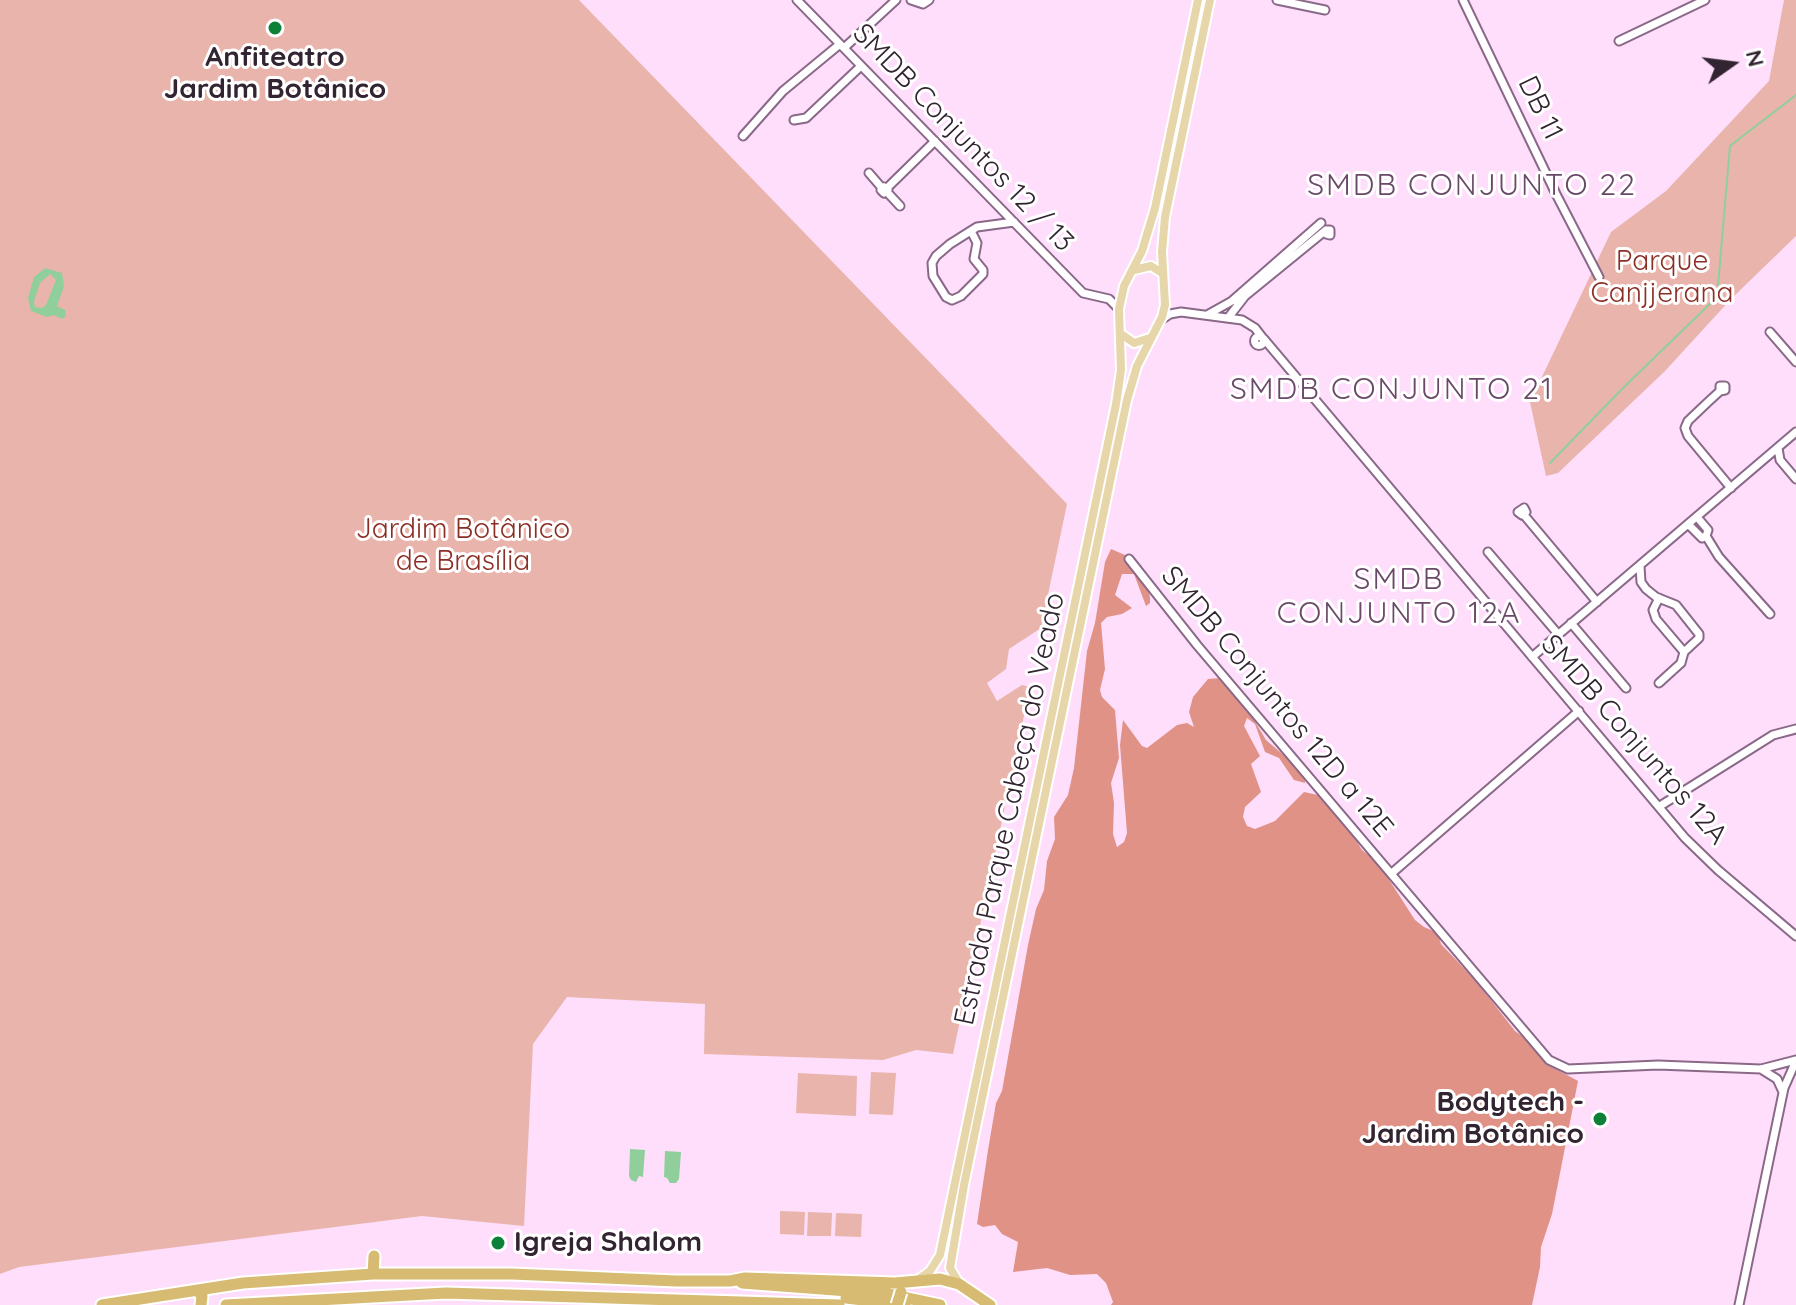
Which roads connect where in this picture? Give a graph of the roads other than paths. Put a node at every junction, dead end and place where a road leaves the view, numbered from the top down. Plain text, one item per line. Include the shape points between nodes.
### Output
1 (797, 0) edge
2 (896, 0) edge
3 (911, 0) edge
4 (929, 0) edge
5 (1198, 0) edge
6 (1210, 0) edge
7 (1277, 0) edge
8 (1463, 0) edge
9 (1705, 0) edge
10 (1325, 10) dead end
11 (1619, 41) dead end
12 (842, 46) junction
13 (861, 66) junction
14 (794, 120) dead end
15 (743, 136) dead end
16 (935, 141) junction
17 (869, 173) dead end
18 (885, 189) junction
19 (900, 206) dead end
20 (1014, 222) junction
21 (971, 231) junction
22 (1133, 271) junction
23 (1162, 273) junction
24 (1599, 277) dead end
25 (1124, 286) junction
26 (1103, 296) junction
27 (1166, 298) junction
28 (1119, 309) junction
29 (1181, 312) junction
30 (1207, 315) junction
31 (1232, 318) junction
32 (1160, 322) junction
33 (1770, 332) dead end
34 (1121, 334) junction
35 (1150, 338) junction
36 (1796, 362) edge
37 (1720, 391) dead end
38 (1796, 432) edge
39 (1778, 448) junction
40 (1768, 457) junction
41 (1780, 460) junction
42 (1796, 479) edge
43 (1731, 488) junction
44 (1524, 515) dead end
45 (1697, 517) junction
46 (1688, 524) junction
47 (1706, 536) junction
48 (1488, 552) dead end
49 (1129, 559) dead end
50 (1640, 566) junction
51 (1625, 579) junction
52 (1641, 582) junction
53 (1659, 598) junction
54 (1597, 602) junction
55 (1770, 614) dead end
56 (1571, 623) junction
57 (1558, 634) junction
58 (1684, 652) junction
59 (1532, 657) junction
60 (1659, 683) dead end
61 (1626, 688) dead end
62 (1579, 711) junction
63 (1796, 729) edge
64 (1660, 806) junction
65 (1392, 873) junction
66 (1796, 936) edge
67 (991, 1030) junction
68 (1796, 1060) edge
69 (1761, 1069) junction
70 (1783, 1094) junction
71 (374, 1256) dead end
72 (373, 1274) junction
73 (730, 1281) junction
74 (915, 1282) junction
75 (243, 1283) junction
76 (959, 1284) junction
77 (197, 1290) junction
78 (442, 1301) edge
79 (980, 1301) edge
80 (331, 1302) edge
81 (746, 1302) junction
82 (244, 1303) junction
83 (102, 1305) edge
84 (201, 1305) edge
85 (226, 1305) edge
86 (839, 1305) edge
87 (897, 1305) edge
88 (905, 1305) edge
89 (940, 1305) edge
90 (990, 1305) edge
91 (1739, 1305) edge

1 - 12 street, SMDB Conjuntos 12 / 13
2 - 12 street
3 - 4 street
5 - 22 main road via 1155,208
6 - 23 main road via 1165,217
7 - 10 street
8 - 24 street, DB 11
9 - 11 street
12 - 13 street, SMDB Conjuntos 12 / 13
12 - 15 street via 776,99
13 - 14 street via 806,118
13 - 16 street, SMDB Conjuntos 12 / 13
16 - 18 street
16 - 20 street, SMDB Conjuntos 12 / 13
17 - 18 street
18 - 19 street
20 - 21 street
20 - 26 street, SMDB Conjuntos 12 / 13 via 1083,293
21 - 21 street via 943,248 932,263 936,283 952,300 983,274 974,259 977,243
22 - 23 main road via 1151,266
22 - 25 main road, Estrada Parque Cabeça do Veado
23 - 27 main road
25 - 26 street
25 - 28 main road, Estrada Parque Cabeça do Veado
26 - 28 street, SMDB Conjuntos 12 / 13
27 - 29 street
27 - 32 main road, Estrada Parque Cabeça do Veado
28 - 34 main road, Estrada Parque Cabeça do Veado
29 - 30 street
29 - 32 street
30 - 31 street
30 - 31 street via 1324,231 1245,296
31 - 59 street, SMDB Conjuntos 12A via 1277,355
32 - 35 main road, Estrada Parque Cabeça do Veado
33 - 36 street
34 - 35 main road via 1134,343
34 - 67 main road, Estrada Parque Cabeça do Veado via 1119,387
35 - 67 main road, Estrada Parque Cabeça do Veado via 1127,400
37 - 43 street via 1685,428
38 - 39 street
39 - 40 street
39 - 41 street
40 - 41 street
40 - 43 street
41 - 42 street
43 - 45 street
44 - 54 street
45 - 46 street
45 - 47 street via 1708,530
46 - 47 street
46 - 50 street
47 - 55 street
48 - 57 street
49 - 65 street, SMDB Conjuntos 12D a 12E
50 - 51 street
50 - 52 street
51 - 52 street
51 - 54 street
52 - 53 street
53 - 58 street via 1653,610 1656,619
53 - 58 street via 1676,605 1699,634
54 - 56 street
56 - 57 street
56 - 61 street
57 - 59 street
58 - 60 street via 1681,663
59 - 62 street, SMDB Conjuntos 12A
62 - 64 street, SMDB Conjuntos 12A
62 - 65 street
63 - 64 street via 1758,743
64 - 66 street, SMDB Conjuntos 12A via 1705,859
65 - 69 street, SMDB Conjuntos 12D a 12E via 1557,1065
67 - 74 main road, Estrada Parque Cabeça do Veado via 940,1255
67 - 76 main road, Estrada Parque Cabeça do Veado via 951,1257 950,1268
68 - 69 street, SMDB Conjuntos 12D a 12E
68 - 70 street
69 - 70 street via 1777,1079
70 - 91 street
71 - 72 highway
72 - 73 highway
72 - 75 highway
73 - 74 highway
73 - 89 highway via 888,1294
74 - 76 highway via 940,1279
74 - 87 highway, bridge via 901,1292
75 - 77 highway
75 - 82 highway via 239,1295
76 - 79 highway
77 - 83 highway
77 - 84 highway
78 - 80 highway
78 - 81 highway via 455,1293
79 - 90 highway
80 - 82 highway
81 - 86 highway
81 - 88 highway via 843,1298
82 - 85 highway

